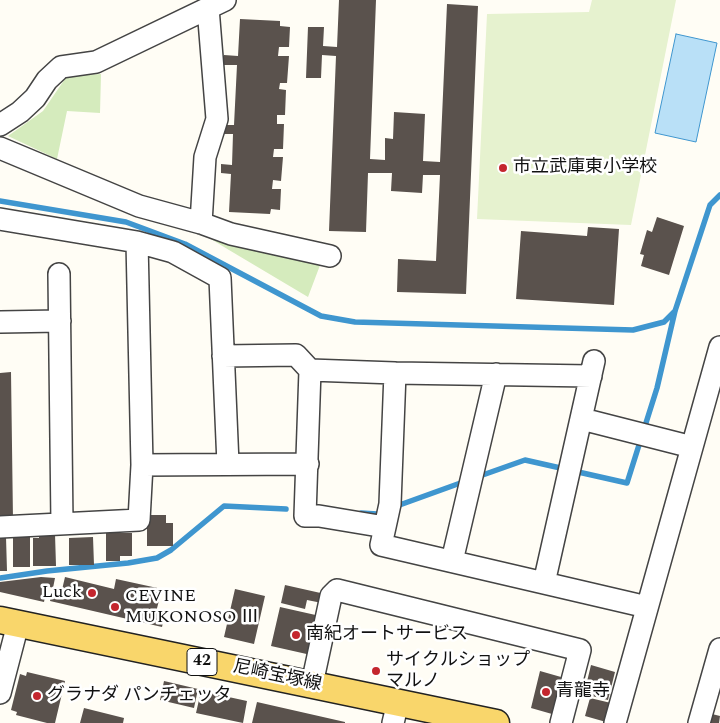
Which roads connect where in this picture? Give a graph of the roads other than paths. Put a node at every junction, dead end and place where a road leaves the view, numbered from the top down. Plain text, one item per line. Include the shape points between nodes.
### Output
1 (216, 4) edge
2 (0, 125) edge
3 (0, 148) edge
4 (0, 219) edge
5 (201, 223) junction
6 (137, 242) junction
7 (330, 256) dead end
8 (59, 274) dead end
9 (60, 321) junction
10 (0, 322) edge
11 (720, 347) edge
12 (223, 356) junction
13 (310, 370) junction
14 (395, 373) junction
15 (496, 374) junction
16 (582, 419) junction
17 (692, 447) junction
18 (228, 464) junction
19 (308, 464) junction
20 (142, 465) junction
21 (388, 514) junction
22 (62, 524) junction
23 (0, 527) edge
24 (452, 561) junction
25 (544, 583) junction
26 (646, 607) junction
27 (9, 622) edge
28 (720, 649) edge
29 (312, 684) junction
30 (0, 692) edge
31 (396, 712) edge
32 (496, 723) edge
33 (561, 723) edge
34 (615, 723) edge
35 (699, 723) edge

1 - 2 street via 96,62 61,67 35,98
1 - 5 street via 217,119 205,157
3 - 5 street via 139,206
4 - 6 street
5 - 7 street via 231,234
6 - 12 street via 173,252 220,278
6 - 20 street
8 - 9 street
9 - 10 street
9 - 22 street
11 - 17 street
12 - 13 street via 296,355
12 - 18 street
13 - 14 street
13 - 19 street
14 - 15 street
14 - 21 street
15 - 16 street via 593,368
15 - 24 street
16 - 17 street
16 - 25 street
17 - 26 street
18 - 19 street
18 - 20 street
19 - 21 street via 305,516
20 - 22 street via 139,520
21 - 24 street via 381,544
22 - 23 street
24 - 25 street
25 - 26 street
26 - 34 street
27 - 29 main road, 尼崎宝塚線 / 42
27 - 30 street
28 - 35 street
29 - 31 main road, 尼崎宝塚線 / 42
29 - 33 street via 331,596 337,590 580,650
31 - 32 main road, 尼崎宝塚線 / 42

